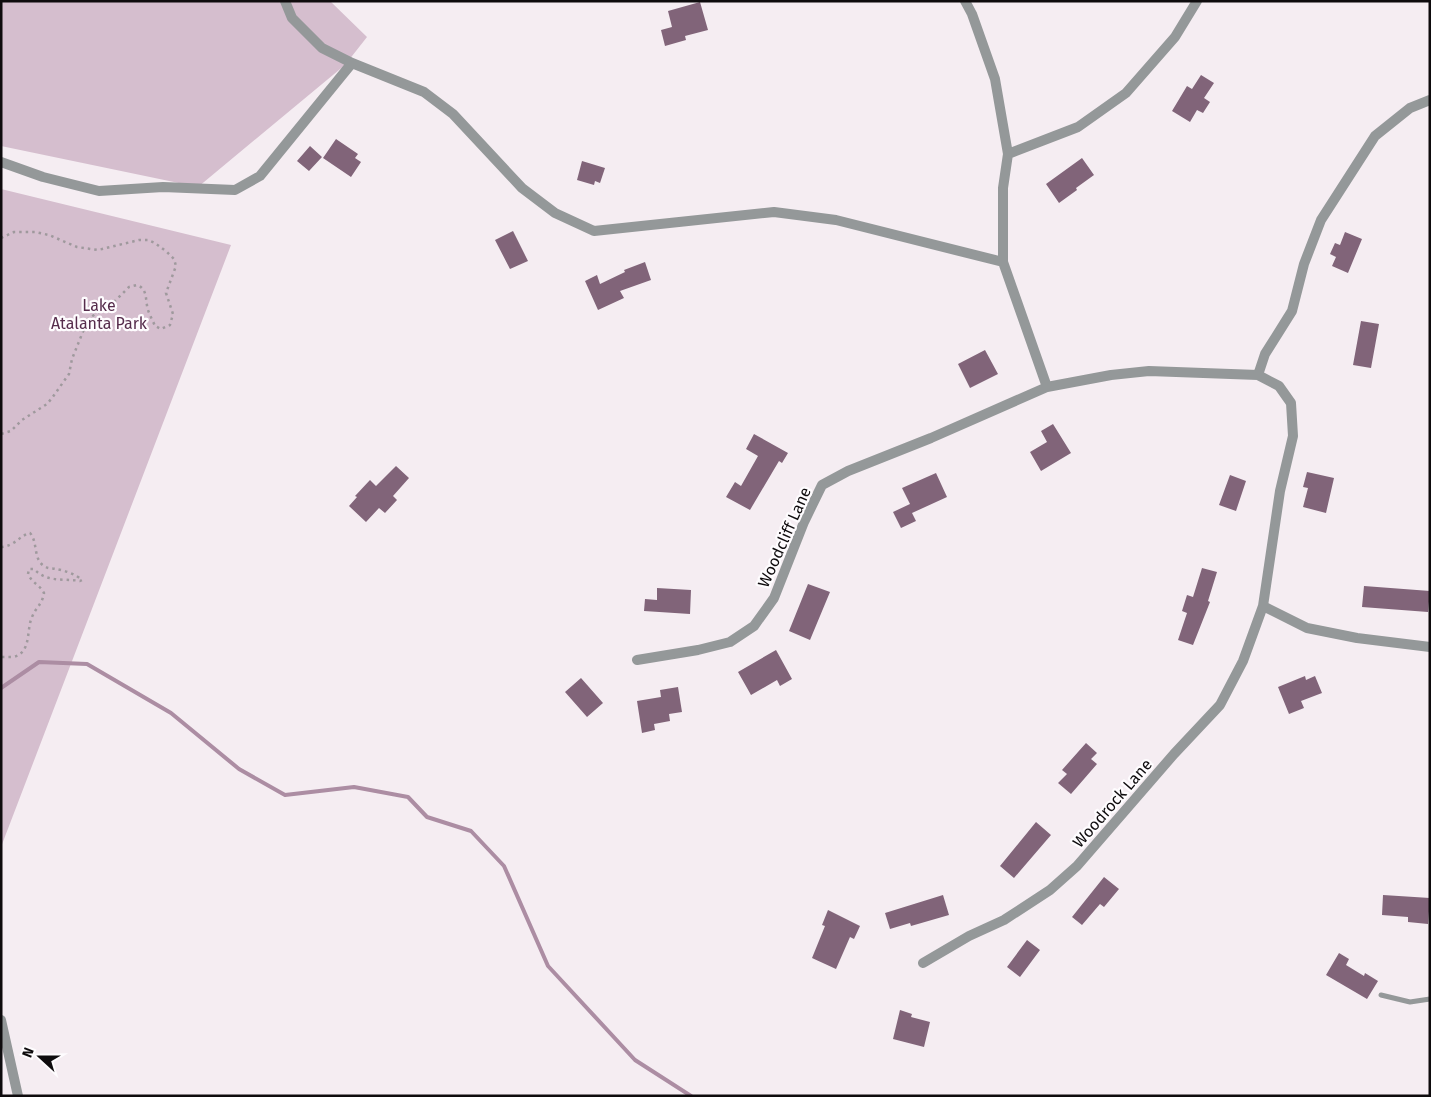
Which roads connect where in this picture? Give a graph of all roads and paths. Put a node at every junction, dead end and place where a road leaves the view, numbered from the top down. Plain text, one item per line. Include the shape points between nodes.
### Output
1 (285, 1) edge
2 (965, 1) edge
3 (1197, 1) edge
4 (352, 63) junction
5 (1430, 100) edge
6 (1008, 154) junction
7 (1, 162) edge
8 (1, 238) edge
9 (1003, 262) junction
10 (1258, 375) junction
11 (1047, 387) junction
12 (1, 434) edge
13 (1, 547) edge
14 (1263, 606) junction
15 (1430, 647) edge
16 (1, 658) edge
17 (637, 660) dead end
18 (923, 963) dead end
19 (1381, 995) dead end
20 (1430, 999) edge
21 (1, 1020) edge
22 (18, 1096) edge

1 - 4 street via 292,18 322,48
2 - 6 street via 995,79
3 - 6 street via 1175,37 1126,93 1078,127
4 - 7 street via 260,176 235,190 163,187 99,192
4 - 9 street via 424,92 453,114 522,188 555,213 594,231 774,212 836,220
5 - 10 street via 1410,108 1375,136 1321,220 1304,264 1292,311 1265,354
6 - 9 street via 1003,188
8 - 12 path via 14,232 35,232 98,250 148,240 167,252 176,266 166,293 173,314 170,325 161,329 155,326 142,288 129,286 115,301 88,319 69,374 47,404 11,431
9 - 11 street
10 - 11 street, Woodcliff Lane via 1149,372 1111,375
10 - 14 street, Woodrock Lane via 1279,386 1291,403 1293,436 1280,491
11 - 17 street, Woodcliff Lane via 822,485 774,598 754,626 730,642
13 - 16 path via 30,533 42,565 82,580 52,580 29,569 29,577 44,593 42,601 31,620 25,648 20,654
14 - 15 street via 1308,628
14 - 18 street, Woodrock Lane via 1243,660 1220,705 1078,866 1050,890 1004,920
19 - 20 lane via 1410,1002
21 - 22 street

